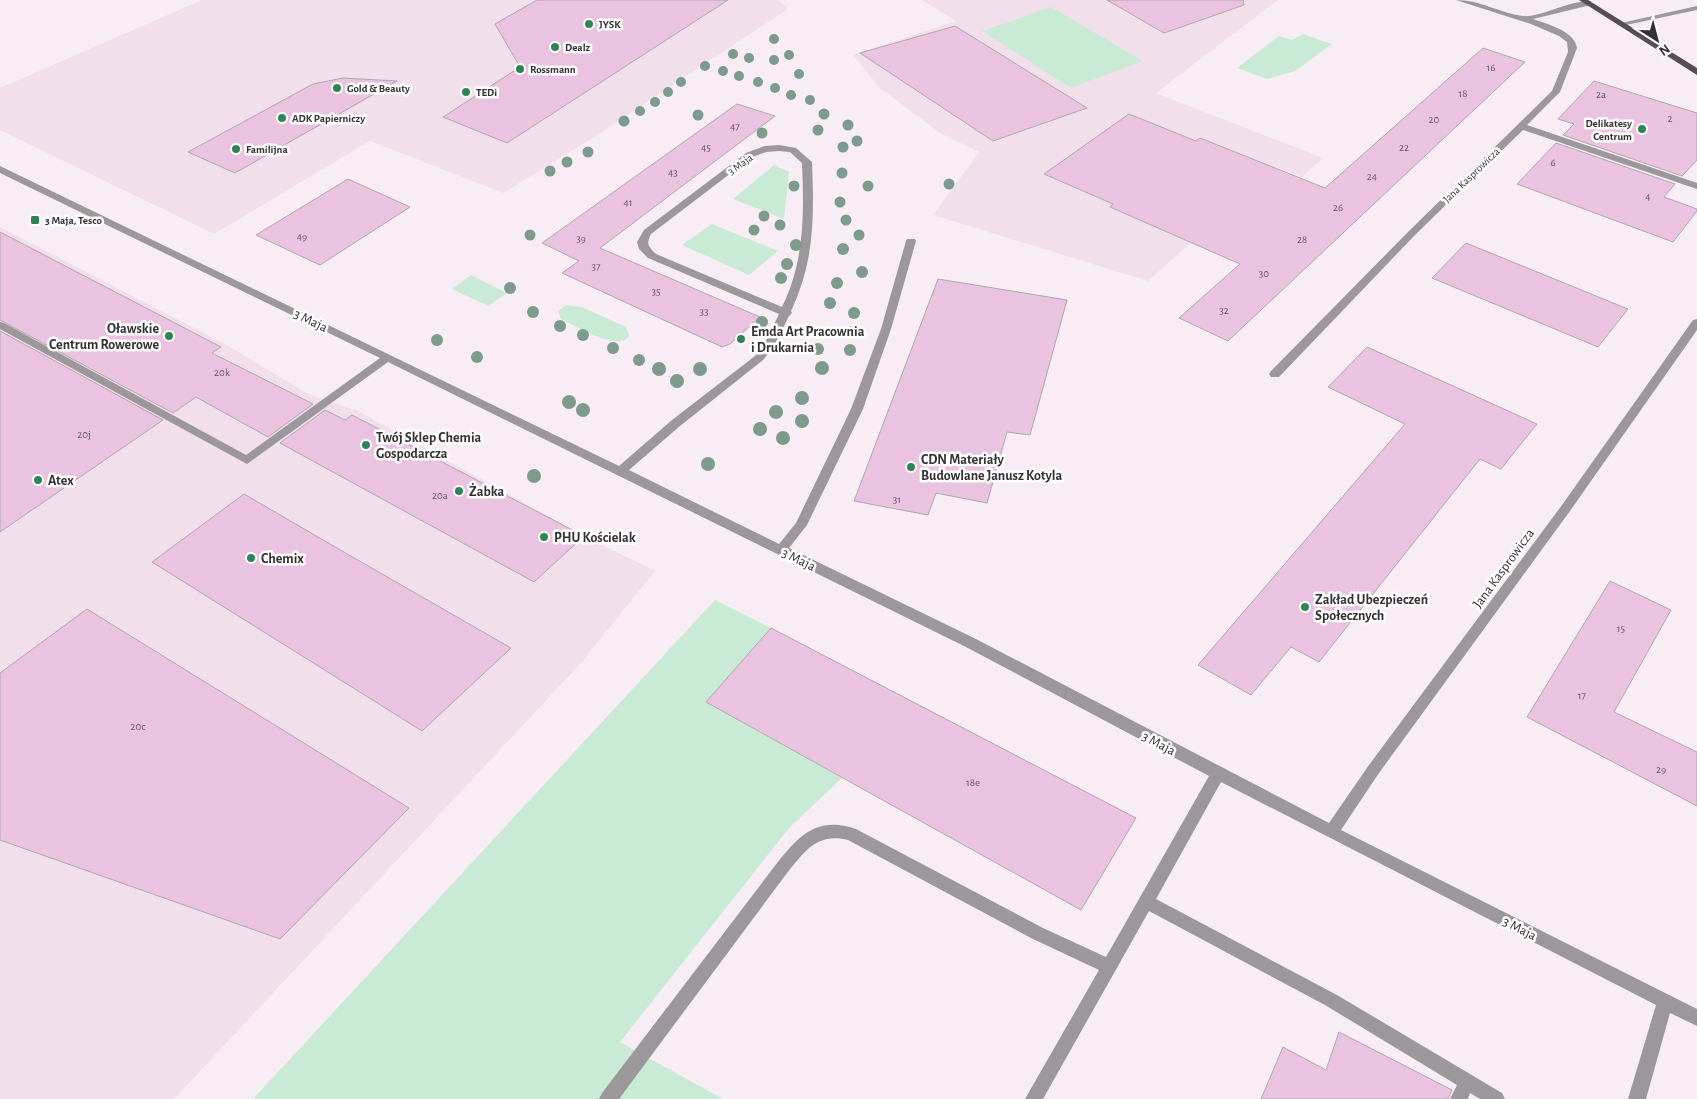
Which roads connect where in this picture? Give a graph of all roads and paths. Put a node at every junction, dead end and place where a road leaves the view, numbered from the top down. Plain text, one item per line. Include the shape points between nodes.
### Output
1 (1460, 0) edge
2 (1586, 2) edge
3 (1697, 8) edge
4 (1522, 20) junction
5 (1621, 24) junction
6 (1697, 72) edge
7 (1521, 126) junction
8 (0, 169) edge
9 (1697, 186) edge
10 (911, 241) dead end
11 (787, 313) junction
12 (1697, 322) edge
13 (0, 325) edge
14 (388, 357) junction
15 (1275, 374) dead end
16 (621, 471) junction
17 (781, 550) junction
18 (1218, 774) junction
19 (1332, 831) junction
20 (1147, 902) junction
21 (1110, 967) junction
22 (1665, 1002) junction
23 (1697, 1018) edge
24 (1467, 1081) junction
25 (608, 1099) edge
26 (1034, 1099) edge
27 (1459, 1099) edge
28 (1496, 1099) edge
29 (1636, 1099) edge

1 - 4 street, Jana Kasprowicza
2 - 4 street
2 - 5 main road
3 - 5 street
4 - 7 street, Jana Kasprowicza via 1554,30 1571,40 1574,48 1556,92
5 - 6 main road
7 - 9 street
7 - 15 street, Jana Kasprowicza
8 - 14 street, 3 Maja
10 - 17 street via 886,329 857,409 801,525
11 - 11 street, 3 Maja via 806,244 808,175 804,158 793,150 779,148 748,155 647,232 642,242 643,248 652,256
11 - 16 street, 3 Maja via 765,353
12 - 19 street, Jana Kasprowicza
13 - 14 street via 247,460
14 - 16 street, 3 Maja
16 - 17 street, 3 Maja
17 - 18 street, 3 Maja via 971,644
18 - 19 street, 3 Maja
18 - 20 street
19 - 22 street, 3 Maja
20 - 21 street
20 - 24 street via 1331,1000
21 - 25 street via 1037,933 851,834 841,830 817,833 806,840 779,872
21 - 26 street
22 - 23 street, 3 Maja
22 - 29 street
24 - 27 street
24 - 28 street

